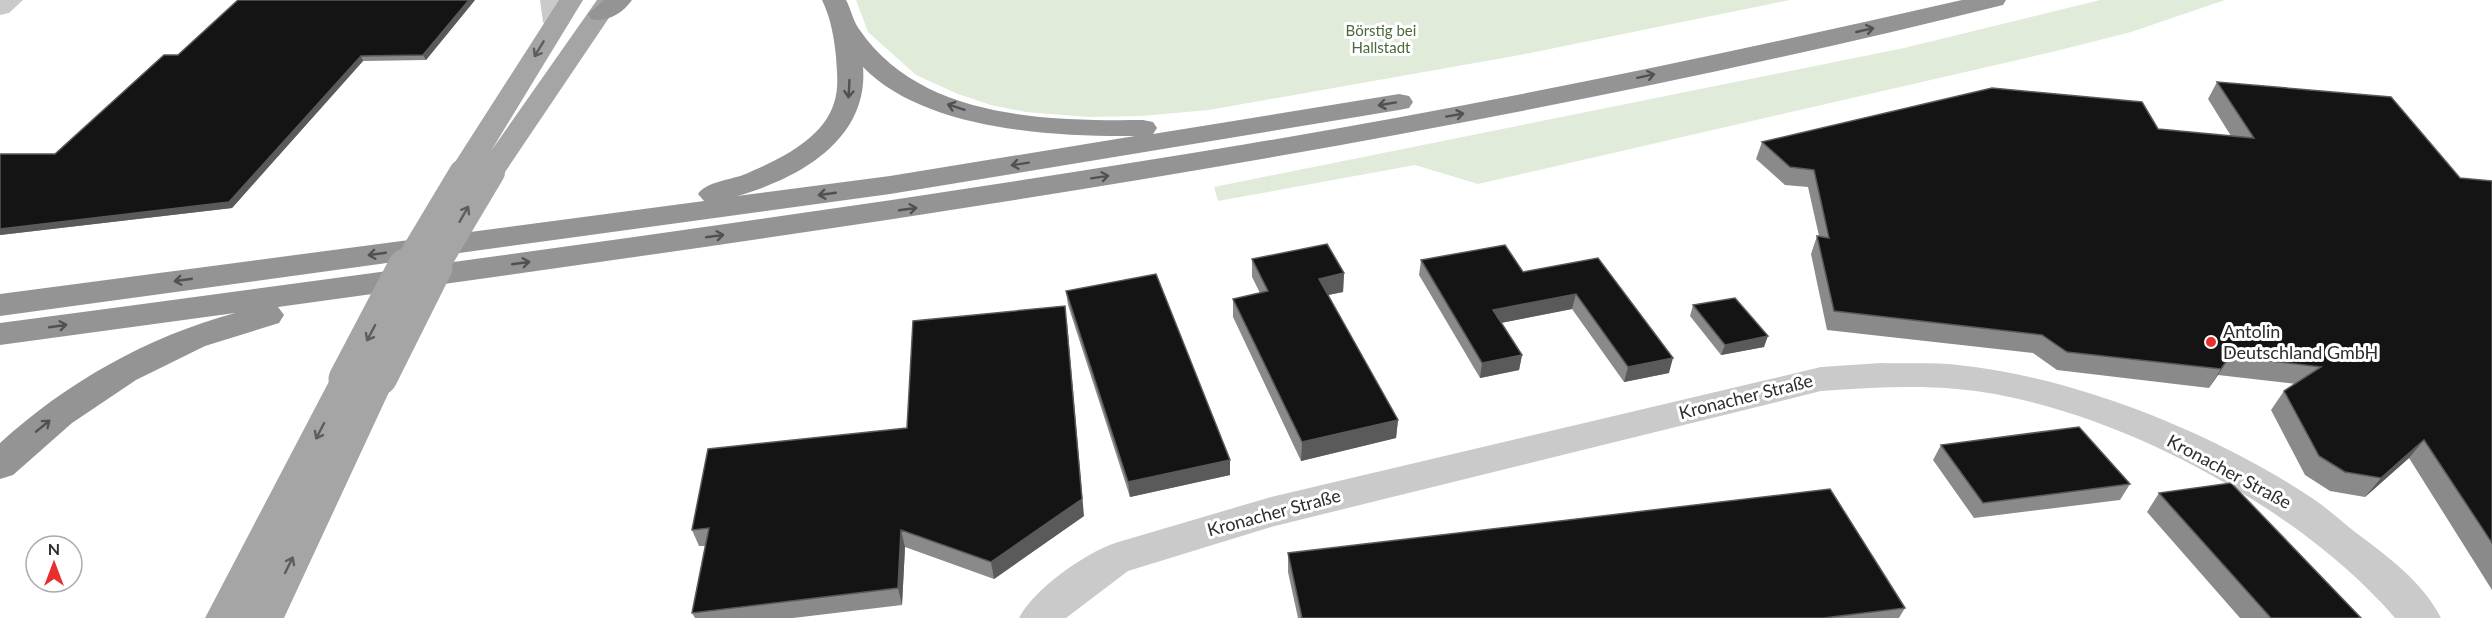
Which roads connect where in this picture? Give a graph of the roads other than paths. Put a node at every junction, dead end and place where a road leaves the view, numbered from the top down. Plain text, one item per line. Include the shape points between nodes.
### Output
1 (11, 0) edge
2 (571, 0) edge
3 (834, 0) edge
4 (1897, 0) edge
5 (1994, 0) edge
6 (610, 5) edge
7 (0, 8) edge
8 (554, 11) edge
9 (847, 31) junction
10 (1306, 118) junction
11 (477, 172) junction
12 (539, 234) junction
13 (464, 271) junction
14 (0, 305) edge
15 (0, 334) edge
16 (363, 378) junction
17 (0, 465) edge
18 (226, 618) edge
19 (264, 618) edge
20 (1041, 618) edge
21 (2420, 618) edge

1 - 7 street
2 - 8 main road
3 - 9 highway
4 -> 10 highway via 1622,60
13 -> 5 highway via 935,205 1274,148 1808,43
6 - 11 main road
8 -> 11 main road
10 -> 9 highway via 1107,129 1012,121 955,107 902,84 864,54
9 -> 12 highway via 850,97 834,126 807,153 765,177 724,191
10 -> 12 highway via 890,185
11 - 16 main road, bridge via 410,260
12 -> 14 highway
15 -> 13 highway
17 -> 13 highway via 42,426 96,386 161,351 237,322 360,300
16 -> 18 main road
19 -> 16 main road
20 - 21 street, Kronacher Straße via 1058,599 1115,559 1190,535 1821,379 1881,375 1958,377 2045,392 2203,453 2299,509 2384,577

